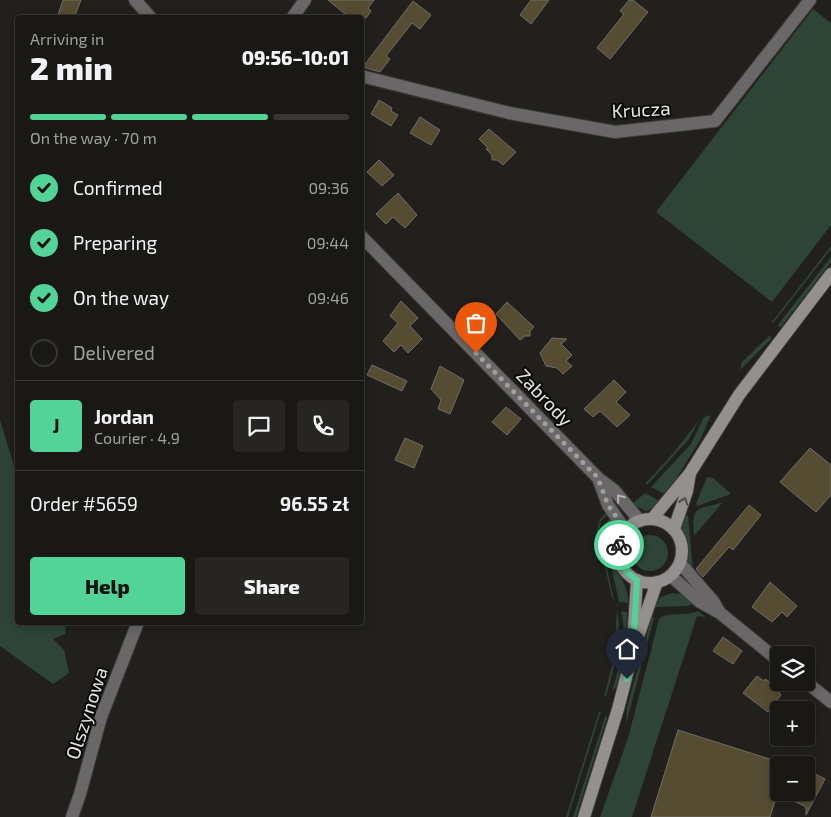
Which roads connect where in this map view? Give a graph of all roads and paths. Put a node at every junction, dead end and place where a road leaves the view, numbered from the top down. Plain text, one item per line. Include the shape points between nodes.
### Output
1 (135, 0) edge
2 (305, 0) edge
3 (810, 0) edge
4 (149, 15) edge
5 (294, 15) edge
6 (364, 77) edge
7 (364, 239) edge
8 (831, 274) edge
9 (690, 473) junction
10 (598, 478) junction
11 (646, 520) junction
12 (674, 529) junction
13 (626, 531) junction
14 (680, 563) junction
15 (671, 576) junction
16 (637, 580) junction
17 (657, 582) junction
18 (720, 613) junction
19 (137, 625) edge
20 (633, 650) junction
21 (770, 654) edge
22 (815, 689) edge
23 (831, 702) edge
24 (72, 817) edge
25 (584, 817) edge

1 - 4 street
2 - 5 street
3 - 6 street, Krucza via 715,122 615,132 509,113
7 - 10 street, Zabrody
8 - 9 street via 739,394
9 - 11 street
12 -> 9 street
11 -> 10 street, Zabrody
10 - 13 street, Zabrody via 608,505
11 - 12 street via 667,524
11 - 13 street
12 - 14 street via 682,545
13 - 16 street via 621,539 619,558 623,567
14 - 15 street
14 - 18 street
15 - 17 street
15 - 18 street via 700,602
16 - 17 street
16 - 20 street
17 - 20 street
18 - 21 street
19 - 24 street, Olszynowa via 101,717
20 - 25 street
22 - 23 street

